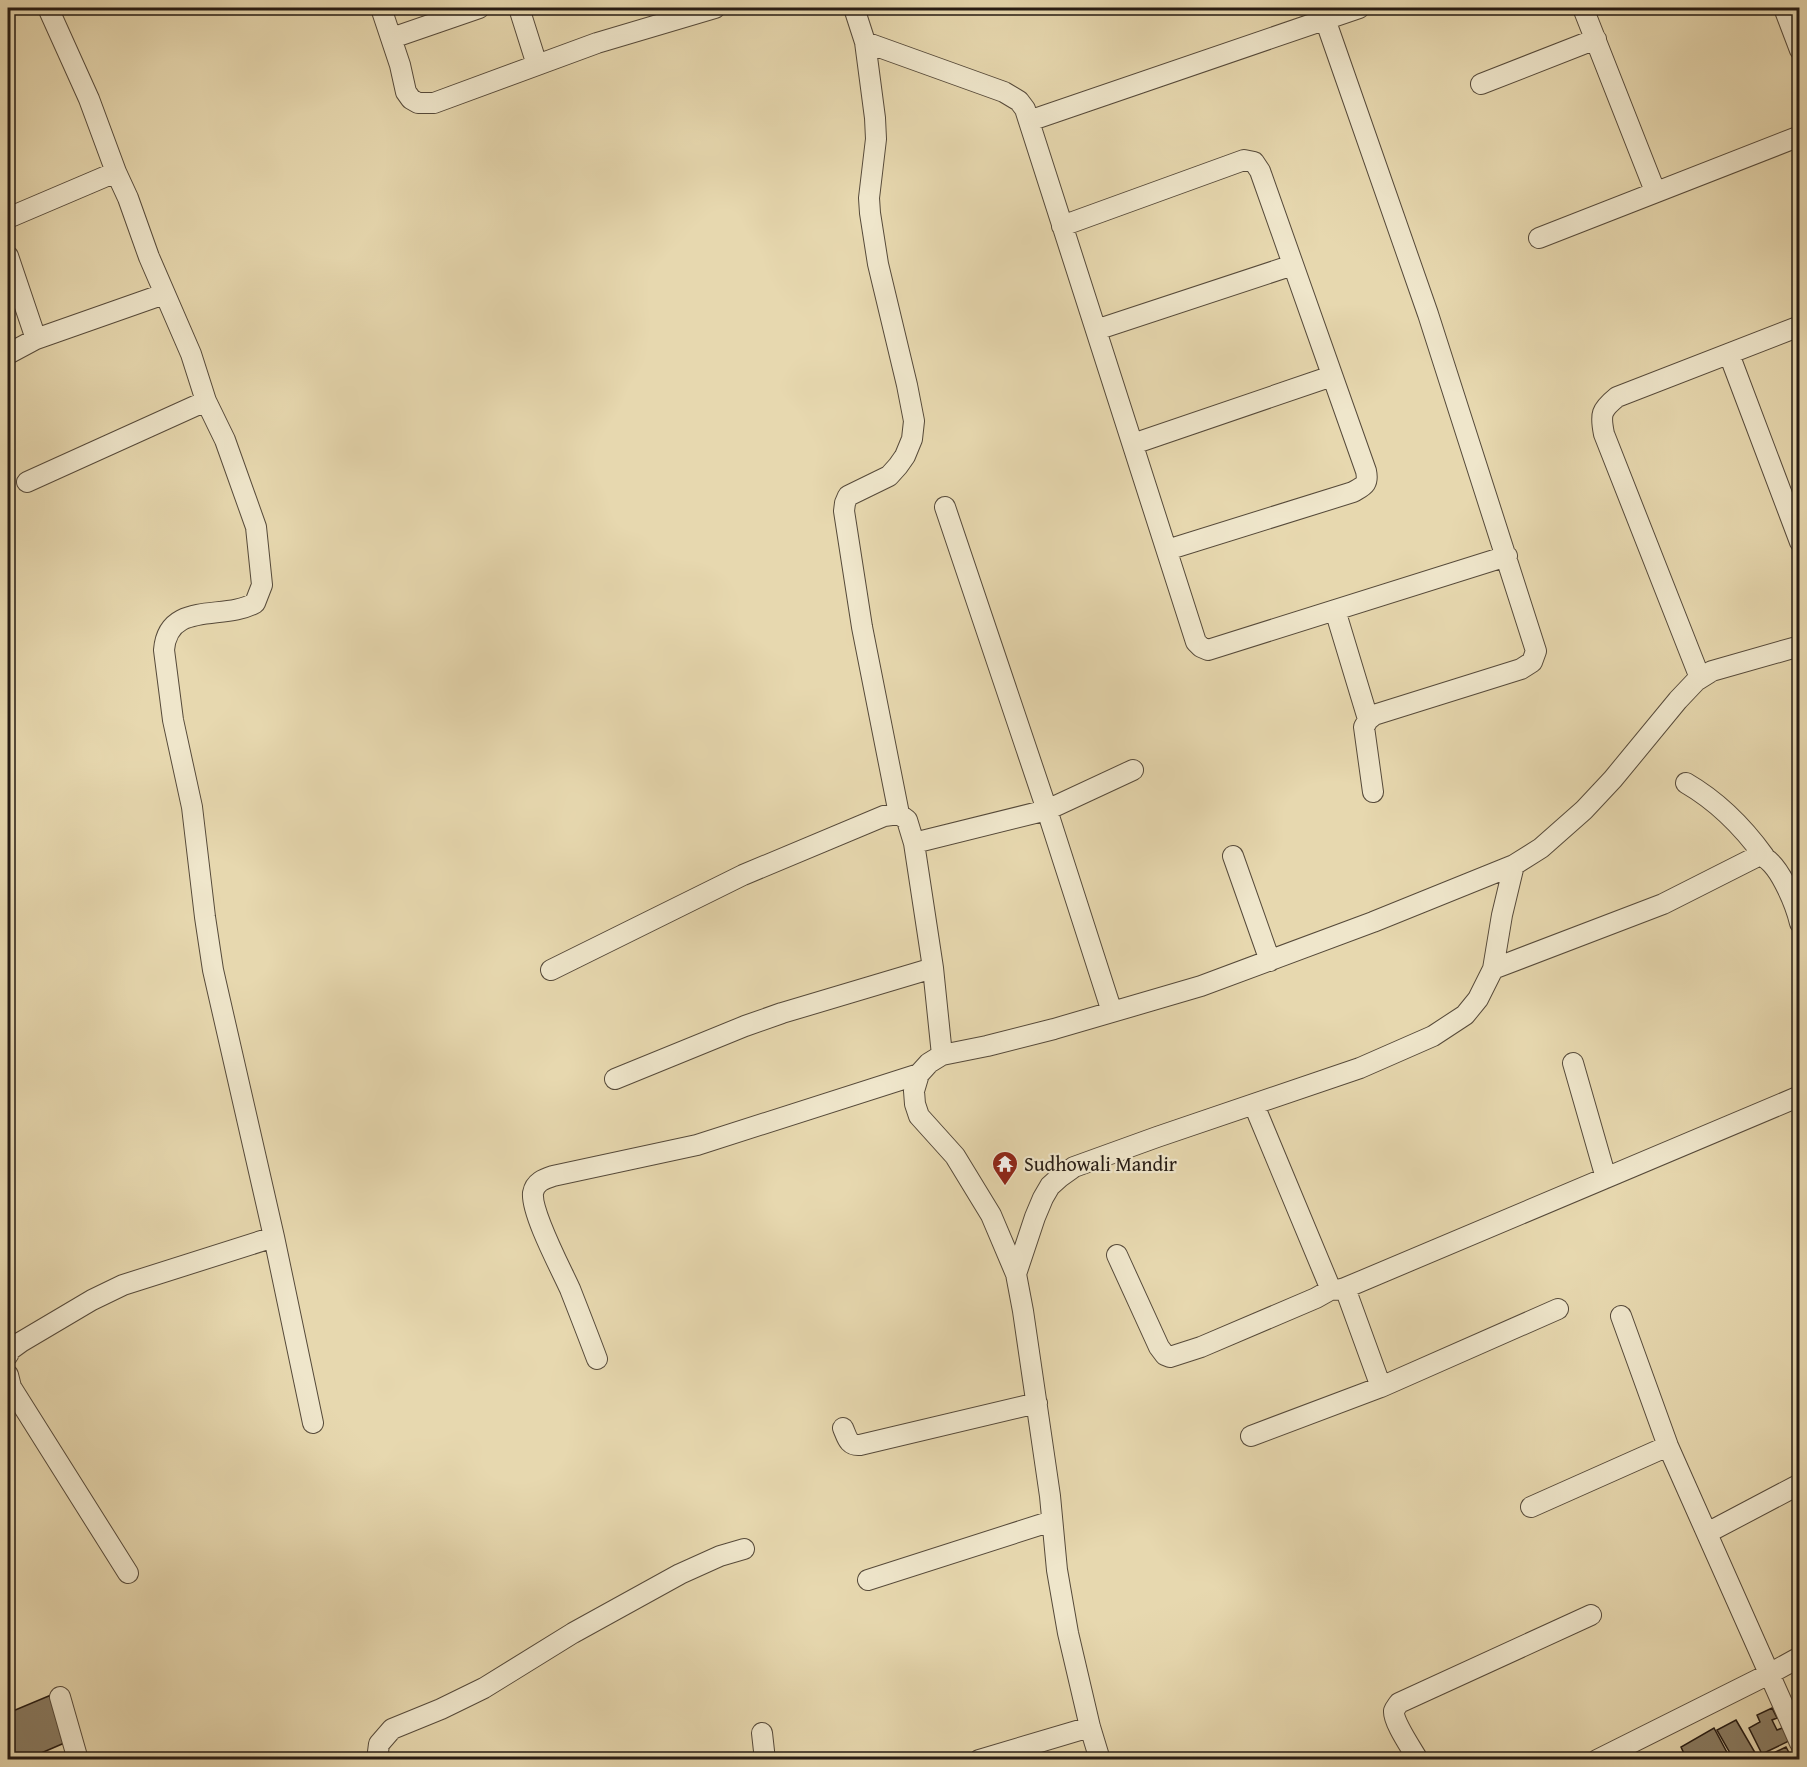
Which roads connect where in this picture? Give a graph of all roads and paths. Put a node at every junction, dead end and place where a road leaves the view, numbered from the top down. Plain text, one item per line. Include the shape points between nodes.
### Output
1 (48, 8) edge
2 (381, 8) edge
3 (479, 8) edge
4 (519, 8) edge
5 (715, 8) edge
6 (854, 8) edge
7 (1359, 8) edge
8 (1583, 8) edge
9 (1784, 8) edge
10 (452, 12) edge
11 (1325, 19) junction
12 (392, 38) junction
13 (1596, 39) junction
14 (865, 42) junction
15 (1800, 50) edge
16 (537, 65) junction
17 (1481, 84) dead end
18 (1029, 121) junction
19 (1800, 136) edge
20 (116, 172) junction
21 (1654, 191) junction
22 (8, 218) edge
23 (1062, 226) junction
24 (1539, 238) dead end
25 (8, 256) edge
26 (1293, 265) junction
27 (165, 294) junction
28 (1800, 326) edge
29 (1096, 330) junction
30 (36, 339) junction
31 (8, 354) edge
32 (1729, 354) junction
33 (1332, 376) junction
34 (206, 401) junction
35 (1132, 444) junction
36 (27, 482) dead end
37 (945, 507) dead end
38 (1800, 542) edge
39 (1167, 550) junction
40 (1507, 556) junction
41 (1335, 610) junction
42 (1800, 646) edge
43 (1700, 678) junction
44 (1368, 719) junction
45 (1133, 770) dead end
46 (1686, 783) dead end
47 (1373, 792) dead end
48 (1047, 810) junction
49 (899, 814) junction
50 (915, 843) junction
51 (1233, 856) dead end
52 (1764, 856) junction
53 (1514, 865) junction
54 (1800, 923) edge
55 (1270, 961) junction
56 (933, 968) junction
57 (1493, 969) junction
58 (551, 970) dead end
59 (1112, 1012) junction
60 (942, 1055) junction
61 (1573, 1063) dead end
62 (919, 1074) junction
63 (615, 1079) dead end
64 (1800, 1096) edge
65 (1254, 1105) junction
66 (1606, 1178) junction
67 (274, 1237) junction
68 (1118, 1255) dead end
69 (1016, 1274) junction
70 (1338, 1289) junction
71 (1558, 1309) dead end
72 (1621, 1316) dead end
73 (8, 1355) edge
74 (597, 1359) dead end
75 (8, 1375) edge
76 (1381, 1387) junction
77 (1037, 1403) junction
78 (313, 1423) dead end
79 (843, 1428) dead end
80 (1251, 1436) dead end
81 (1668, 1446) junction
82 (1800, 1484) edge
83 (1531, 1507) dead end
84 (1052, 1521) junction
85 (1707, 1533) junction
86 (744, 1549) dead end
87 (128, 1573) dead end
88 (868, 1580) dead end
89 (1591, 1615) dead end
90 (1800, 1657) edge
91 (1769, 1674) junction
92 (60, 1697) dead end
93 (1090, 1727) junction
94 (762, 1733) dead end
95 (1800, 1743) edge
96 (78, 1760) edge
97 (377, 1760) edge
98 (765, 1760) edge
99 (979, 1760) edge
100 (1100, 1760) edge
101 (1418, 1760) edge
102 (1597, 1760) edge

1 - 20 street via 89,99
2 - 12 street
3 - 10 street
4 - 16 street
5 - 16 street
6 - 14 street
7 - 11 street
8 - 13 street
9 - 15 street
10 - 12 street
11 - 18 street
11 - 40 street
12 - 16 street via 406,92 418,103 434,103
13 - 17 street
13 - 21 street
14 - 18 street via 1004,92 1018,100
14 - 49 street via 876,139 870,213 914,421 906,456 889,476 848,495 844,511 862,627
18 - 23 street
19 - 21 street
20 - 22 street
20 - 27 street
21 - 24 street
23 - 26 street via 1244,160 1254,162 1260,171
23 - 29 street
25 - 30 street
26 - 29 street
26 - 33 street
27 - 30 street
27 - 34 street
28 - 32 street
29 - 35 street
30 - 31 street
32 - 38 street
32 - 43 street via 1617,397 1601,418
33 - 35 street
33 - 39 street via 1366,471 1364,486
34 - 36 street
34 - 67 street via 225,440 256,527 262,585 255,603 249,606 176,622 169,630 164,650 173,720 192,807 213,970
35 - 39 street
37 - 48 street
39 - 41 street via 1196,642 1208,650
40 - 41 street
40 - 44 street via 1536,651 1532,662 1521,669
41 - 44 street
42 - 43 street via 1712,671
43 - 53 street via 1584,810 1541,848
44 - 47 street via 1364,727
45 - 48 street
46 - 52 street via 1714,801
48 - 50 street
48 - 59 street
49 - 50 street via 908,820
49 - 58 street via 884,816 743,875
50 - 56 street
51 - 55 street
52 - 54 street via 1778,873
52 - 57 street via 1664,904
53 - 55 street
53 - 57 street
55 - 59 street
56 - 60 street
56 - 63 street via 782,1013
57 - 65 street via 1465,1015 1433,1036 1360,1068
59 - 60 street
60 - 62 street
61 - 66 street
62 - 69 street via 914,1091 919,1116 955,1156 991,1215
62 - 74 street via 697,1144 541,1181 533,1193 534,1202
64 - 66 street
65 - 69 street via 1081,1164 1060,1177 1050,1186 1035,1216
65 - 70 street
66 - 70 street
67 - 73 street via 123,1284 21,1342
67 - 78 street
68 - 70 street via 1162,1353 1170,1357
69 - 77 street
70 - 76 street
71 - 76 street
72 - 81 street
75 - 87 street via 11,1387
76 - 80 street
77 - 79 street via 855,1446
77 - 84 street
81 - 83 street
81 - 85 street
82 - 85 street
84 - 88 street
84 - 93 street via 1068,1633
85 - 91 street
86 - 97 street via 680,1574 484,1688 392,1729 379,1743
89 - 101 street via 1399,1703 1394,1714
90 - 91 street
91 - 95 street
91 - 102 street
92 - 96 street
93 - 99 street
93 - 100 street
94 - 98 street

